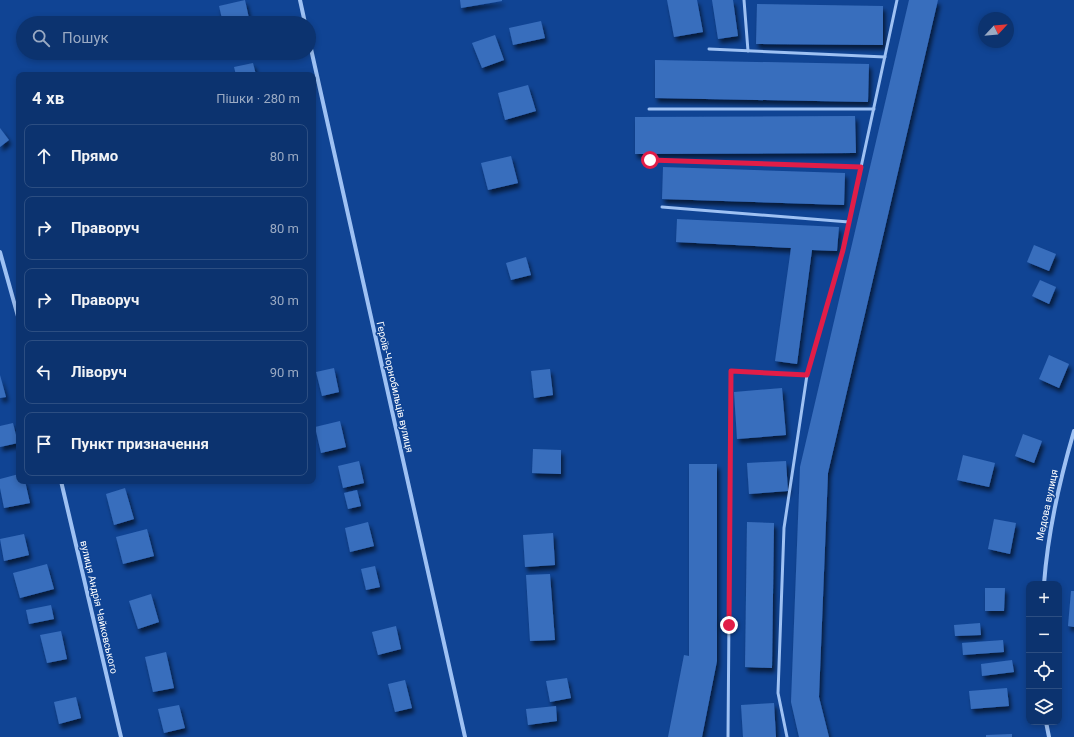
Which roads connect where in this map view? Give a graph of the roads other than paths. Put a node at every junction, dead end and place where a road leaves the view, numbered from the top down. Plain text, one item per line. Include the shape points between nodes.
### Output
1 (300, 0) edge
2 (744, 0) edge
3 (897, 0) edge
4 (303, 16) edge
5 (709, 49) dead end
6 (748, 51) junction
7 (885, 57) junction
8 (313, 60) edge
9 (649, 109) dead end
10 (874, 109) junction
11 (650, 160) dead end
12 (861, 167) junction
13 (662, 207) dead end
14 (849, 222) junction
15 (0, 252) edge
16 (16, 309) edge
17 (807, 375) junction
18 (1074, 431) edge
19 (62, 484) edge
20 (1044, 581) edge
21 (1047, 725) edge
22 (121, 737) edge
23 (465, 737) edge
24 (728, 737) edge
25 (787, 737) edge
26 (1049, 737) edge

1 - 4 street
2 - 6 lane
3 - 7 lane
5 - 6 lane
6 - 7 lane
7 - 10 lane
8 - 23 street, Героїв-Чорнобильців вулиця
9 - 10 lane
10 - 12 lane
11 - 12 lane
12 - 14 lane
13 - 14 lane
14 - 17 lane
15 - 16 street
17 - 24 lane via 731,371
17 - 25 lane via 784,528 778,693
18 - 20 street, Медова вулиця via 1058,486 1047,546
19 - 22 street, вулиця Андрія Чайковського
21 - 26 street

